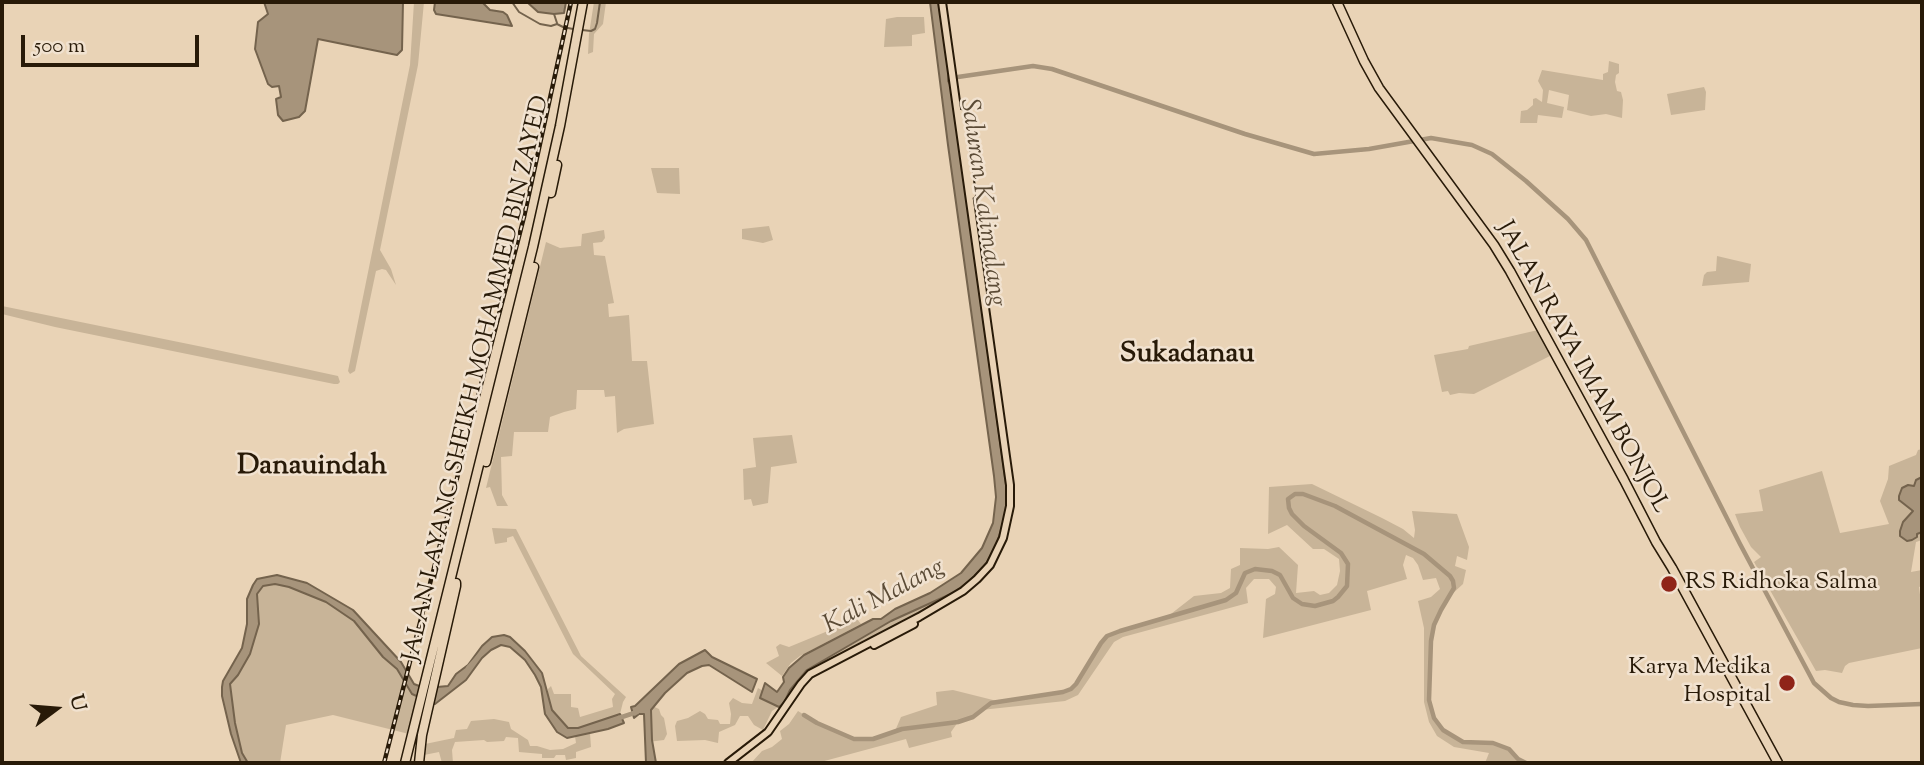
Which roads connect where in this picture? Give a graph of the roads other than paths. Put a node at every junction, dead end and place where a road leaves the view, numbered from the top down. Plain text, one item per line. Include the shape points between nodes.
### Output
1 (583, 2) edge
2 (944, 2) edge
3 (1335, 2) edge
4 (577, 35) junction
5 (428, 685) junction
6 (422, 712) junction
7 (406, 763) edge
8 (418, 763) edge
9 (730, 763) edge
10 (1776, 763) edge

1 - 4 highway
1 - 7 highway, JALAN LAYANG SHEIKH MOHAMMED BIN ZAYED via 533,247
2 - 9 main road via 1008,451 1011,516 989,565 970,586 805,680 768,732
3 - 10 highway, JALAN RAYA IMAM BONJOL via 1368,75 1510,271
4 - 5 highway
4 - 5 highway via 543,228
5 - 6 highway
5 - 6 highway
6 - 7 highway
6 - 8 highway

